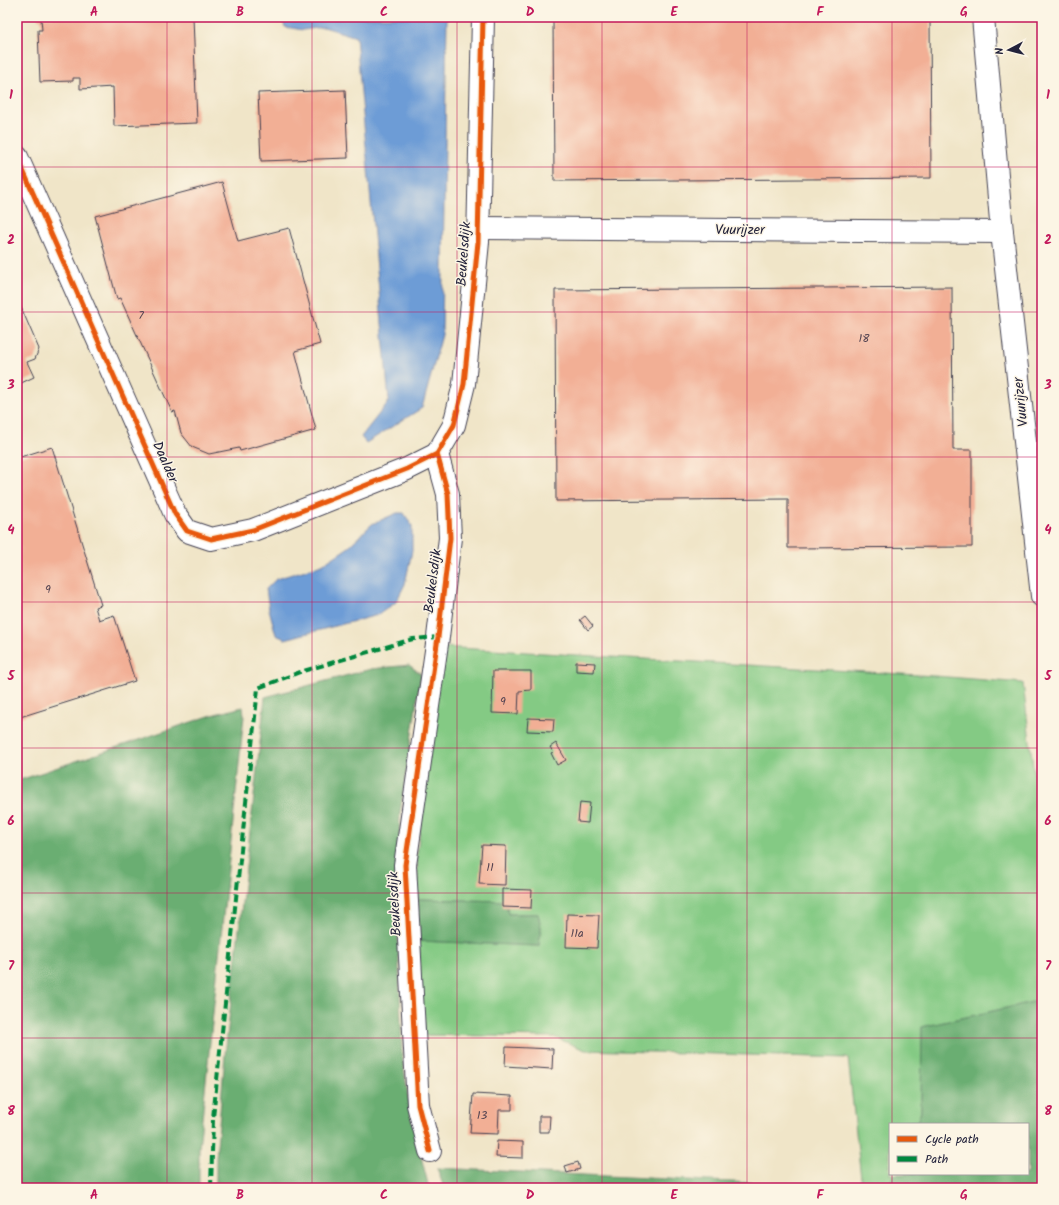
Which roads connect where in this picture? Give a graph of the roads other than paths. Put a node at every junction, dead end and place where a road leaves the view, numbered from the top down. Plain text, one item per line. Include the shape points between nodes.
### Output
1 (483, 17) edge
2 (983, 17) edge
3 (17, 157) edge
4 (478, 228) junction
5 (1002, 232) junction
6 (437, 454) junction
7 (1042, 596) edge
8 (430, 1151) dead end

1 - 4 street, Beukelsdijk
2 - 5 street, Vuurijzer
3 - 6 street, Daalder via 175,514 187,531 211,539 253,530 407,469
4 - 5 street, Vuurijzer
4 - 6 street, Beukelsdijk via 464,384 454,425
5 - 7 street, Vuurijzer
6 - 8 street, Beukelsdijk via 448,494 450,538 405,865 418,1105

